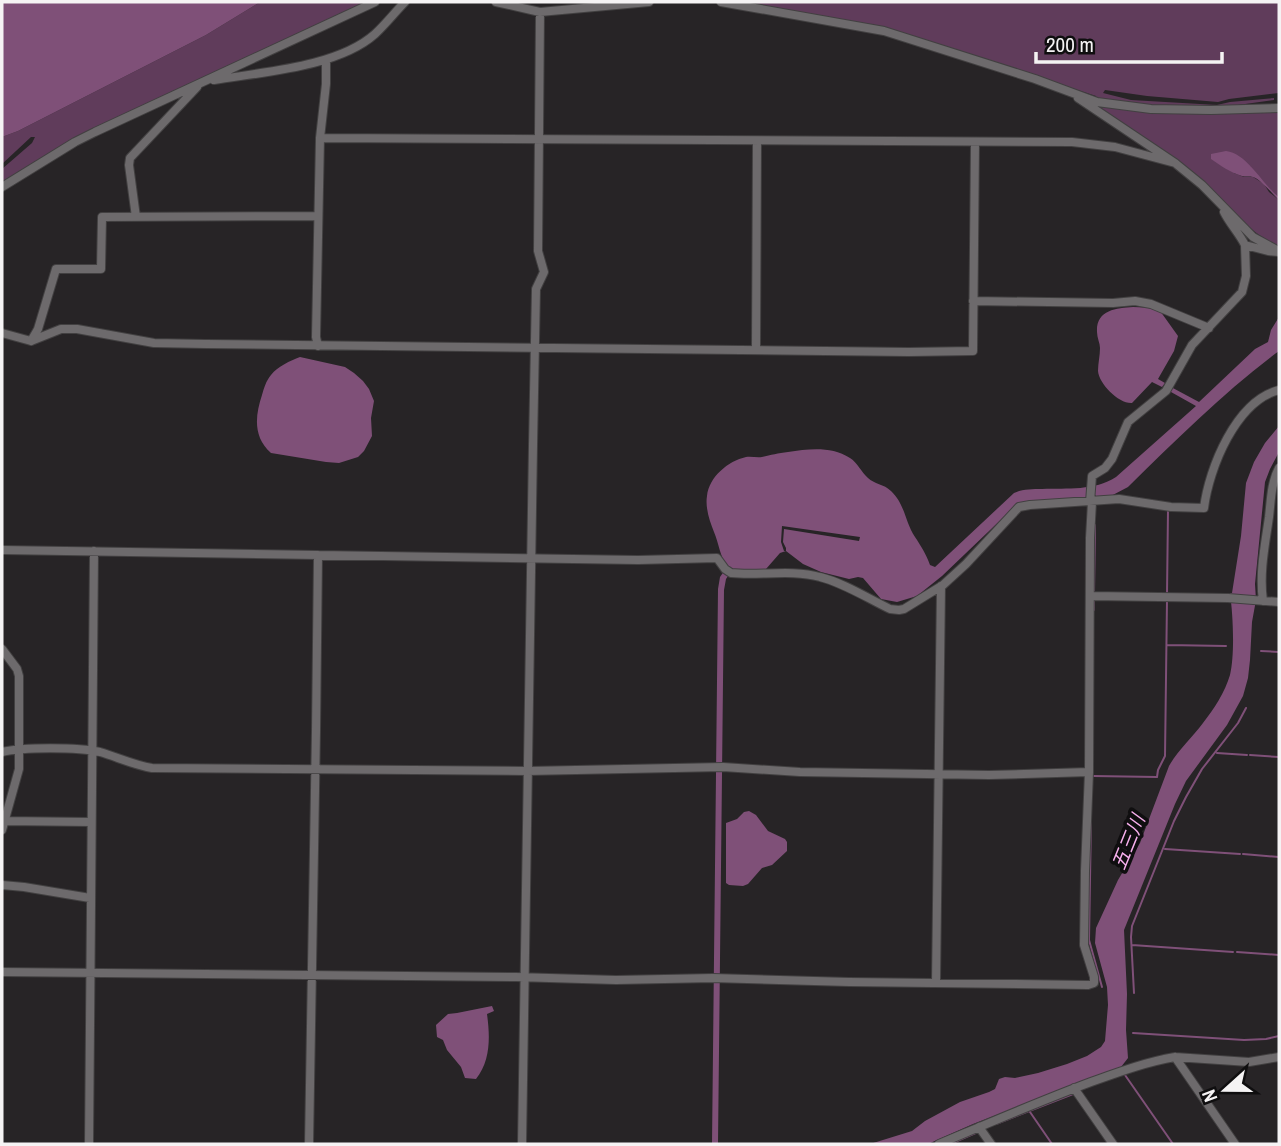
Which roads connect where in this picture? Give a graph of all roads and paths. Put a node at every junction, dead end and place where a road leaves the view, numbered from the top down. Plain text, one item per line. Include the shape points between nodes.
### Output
1 (375, 2) edge
2 (405, 2) edge
3 (496, 2) edge
4 (649, 2) edge
5 (721, 2) edge
6 (540, 12) junction
7 (326, 61) junction
8 (203, 82) junction
9 (1066, 91) junction
10 (1279, 108) edge
11 (320, 138) junction
12 (540, 139) junction
13 (757, 141) junction
14 (975, 143) junction
15 (1175, 163) junction
16 (2, 187) edge
17 (1222, 206) junction
18 (318, 216) junction
19 (136, 217) junction
20 (1245, 244) junction
21 (1279, 252) edge
22 (973, 301) junction
23 (1209, 328) junction
24 (2, 333) edge
25 (31, 341) junction
26 (318, 345) junction
27 (535, 348) junction
28 (756, 350) junction
29 (1279, 390) edge
30 (1279, 468) edge
31 (1091, 501) junction
32 (2, 550) edge
33 (94, 551) junction
34 (318, 555) junction
35 (531, 558) junction
36 (941, 586) junction
37 (1091, 596) junction
38 (1263, 601) junction
39 (1279, 602) edge
40 (2, 649) edge
41 (18, 749) junction
42 (92, 751) junction
43 (2, 752) edge
44 (315, 770) junction
45 (527, 771) junction
46 (1089, 772) junction
47 (939, 774) junction
48 (4, 821) junction
49 (92, 822) junction
50 (2, 830) edge
51 (2, 886) edge
52 (90, 898) junction
53 (2, 972) edge
54 (90, 974) junction
55 (312, 976) junction
56 (525, 977) junction
57 (936, 983) junction
58 (1175, 1057) junction
59 (1279, 1057) edge
60 (1074, 1088) junction
61 (979, 1127) junction
62 (89, 1144) edge
63 (309, 1144) edge
64 (522, 1144) edge
65 (939, 1144) edge
66 (991, 1144) edge
67 (1113, 1144) edge
68 (1235, 1144) edge

1 - 8 street
2 - 7 street via 375,35
3 - 6 street
4 - 6 street
5 - 9 street via 884,31
6 - 12 street
7 - 8 street
7 - 11 street
8 - 16 street via 75,142
8 - 19 street via 130,158
9 - 10 street via 1097,102 1151,109
9 - 15 street
11 - 12 street
11 - 18 street
12 - 13 street
12 - 27 street via 538,251 544,272 537,289
13 - 14 street
13 - 28 street
14 - 15 street via 1103,145
14 - 22 street
15 - 17 street
17 - 20 street
17 - 21 street via 1254,237
18 - 19 street
18 - 26 street
19 - 25 street via 102,217 101,268 56,269
20 - 21 street
20 - 23 street via 1242,292
22 - 23 street via 1135,302
22 - 28 street via 973,351
23 - 31 street via 1192,345 1166,391 1128,422 1112,459 1093,476
24 - 25 street
25 - 26 street via 61,329 77,329 154,343
26 - 27 street
27 - 28 street
27 - 35 street
29 - 31 street via 1255,402 1237,424 1208,483 1204,508 1119,499
30 - 38 street via 1273,481 1262,566
31 - 36 street via 1019,508
31 - 37 street
32 - 33 street
33 - 34 street
33 - 42 street
34 - 35 street
34 - 44 street
35 - 36 street via 717,558 728,571 820,577 899,610
35 - 45 street
36 - 47 street
37 - 38 street
37 - 46 street
38 - 39 street
40 - 41 street via 19,676
41 - 42 street
41 - 43 street
41 - 48 street via 19,769
42 - 44 street via 152,768
42 - 49 street
44 - 45 street
44 - 55 street
45 - 47 street via 719,767
45 - 56 street
46 - 47 street
46 - 57 street via 1084,945 1094,983
47 - 57 street
48 - 49 street
48 - 50 street
49 - 52 street
51 - 52 street
52 - 54 street
53 - 54 street
54 - 55 street
54 - 62 street
55 - 56 street
55 - 63 street
56 - 57 street
56 - 64 street
58 - 59 street via 1240,1062
58 - 60 street
58 - 68 street
60 - 61 street
60 - 67 street
61 - 65 street
61 - 66 street

